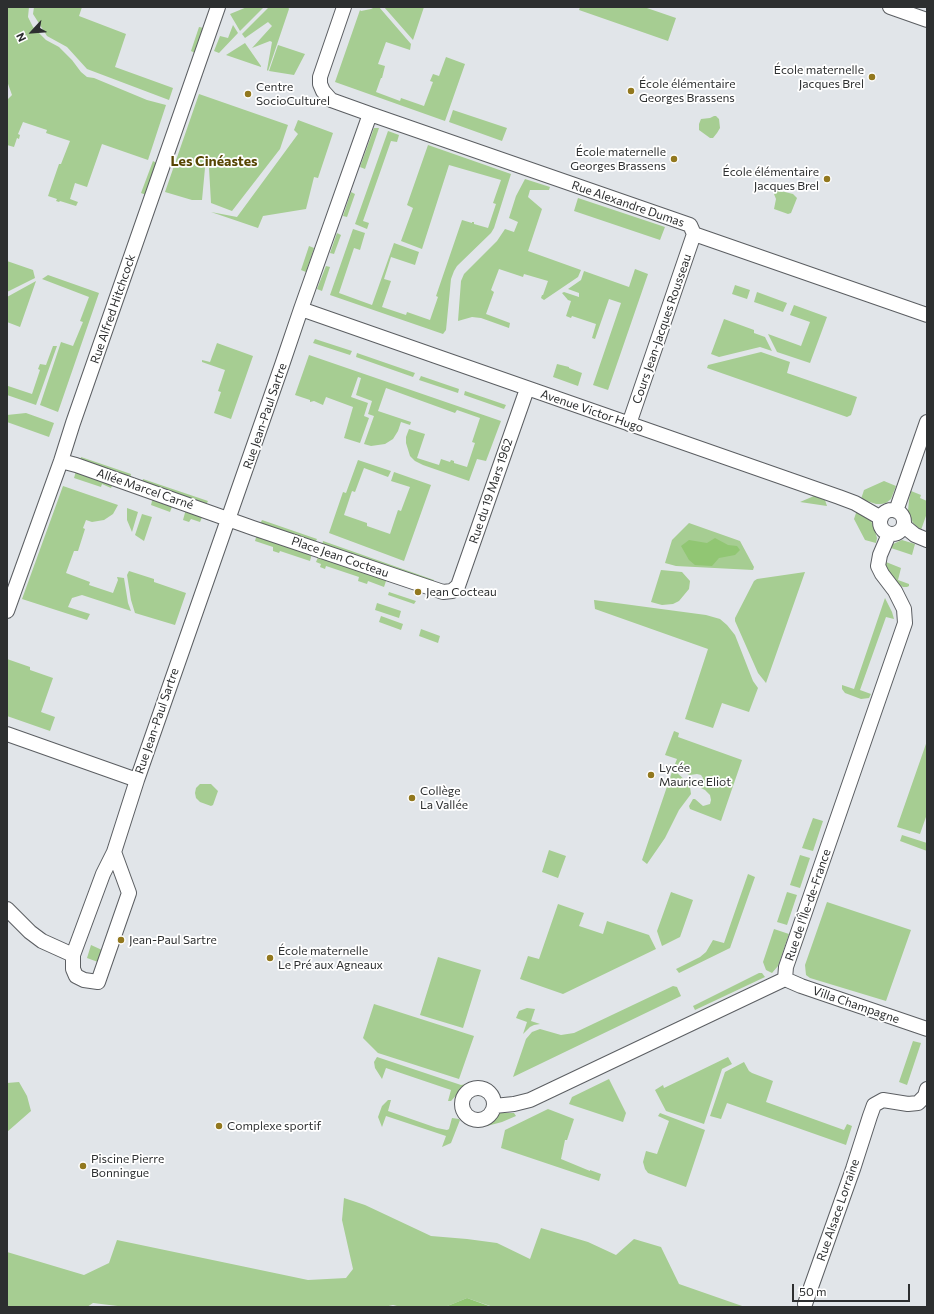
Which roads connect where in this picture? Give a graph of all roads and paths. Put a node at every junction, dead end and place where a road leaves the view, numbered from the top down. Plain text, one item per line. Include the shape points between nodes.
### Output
1 (218, 7) edge
2 (344, 7) edge
3 (890, 7) edge
4 (927, 20) edge
5 (370, 114) junction
6 (694, 234) junction
7 (301, 309) junction
8 (927, 315) edge
9 (526, 389) junction
10 (927, 422) edge
11 (629, 424) junction
12 (60, 461) junction
13 (896, 511) junction
14 (228, 518) junction
15 (881, 518) junction
16 (904, 526) junction
17 (889, 534) junction
18 (927, 540) edge
19 (452, 591) joint
20 (7, 611) edge
21 (7, 734) edge
22 (137, 780) junction
23 (114, 852) junction
24 (7, 909) edge
25 (73, 955) junction
26 (785, 979) junction
27 (927, 1029) edge
28 (927, 1089) edge
29 (494, 1106) dead end
30 (805, 1304) dead end

1 - 12 street, Rue Alfred Hitchcock
2 - 5 street via 320,77 320,84 331,100
3 - 4 street
5 - 6 street, Rue Alexandre Dumas via 690,225
5 - 7 street, Rue Jean-Paul Sartre
6 - 8 street, Rue Alexandre Dumas
6 - 11 street, Cours Jean-Jacques Rousseau
7 - 9 street, Avenue Victor Hugo
7 - 14 street, Rue Jean-Paul Sartre
9 - 11 street, Avenue Victor Hugo
9 - 19 street, Rue du 19 Mars 1962 via 458,586
10 - 13 street
11 - 15 street, Avenue Victor Hugo via 855,503
12 - 14 street, Allée Marcel Carné
12 - 20 street, Rue Alfred Hitchcock
13 - 15 street via 889,510
13 - 16 street via 900,512 904,519
14 - 19 street, Place Jean Cocteau via 443,592
14 - 22 street, Rue Jean-Paul Sartre
15 - 17 street via 882,530
16 - 17 street via 896,534
16 - 18 street
17 - 26 street, Rue de l'Île-de-France via 878,566 904,609 905,623 786,967
21 - 22 street
22 - 23 street, Rue Jean-Paul Sartre
23 - 25 street, Rue Jean-Paul Sartre via 103,874
23 - 25 street, Rue Jean-Paul Sartre via 129,893 98,982 76,976
24 - 25 street via 42,941
26 - 27 street, Villa Champagne
26 - 29 street via 530,1100
28 - 30 street, Rue Alsace Lorraine via 925,1096 918,1103 883,1100 874,1105

